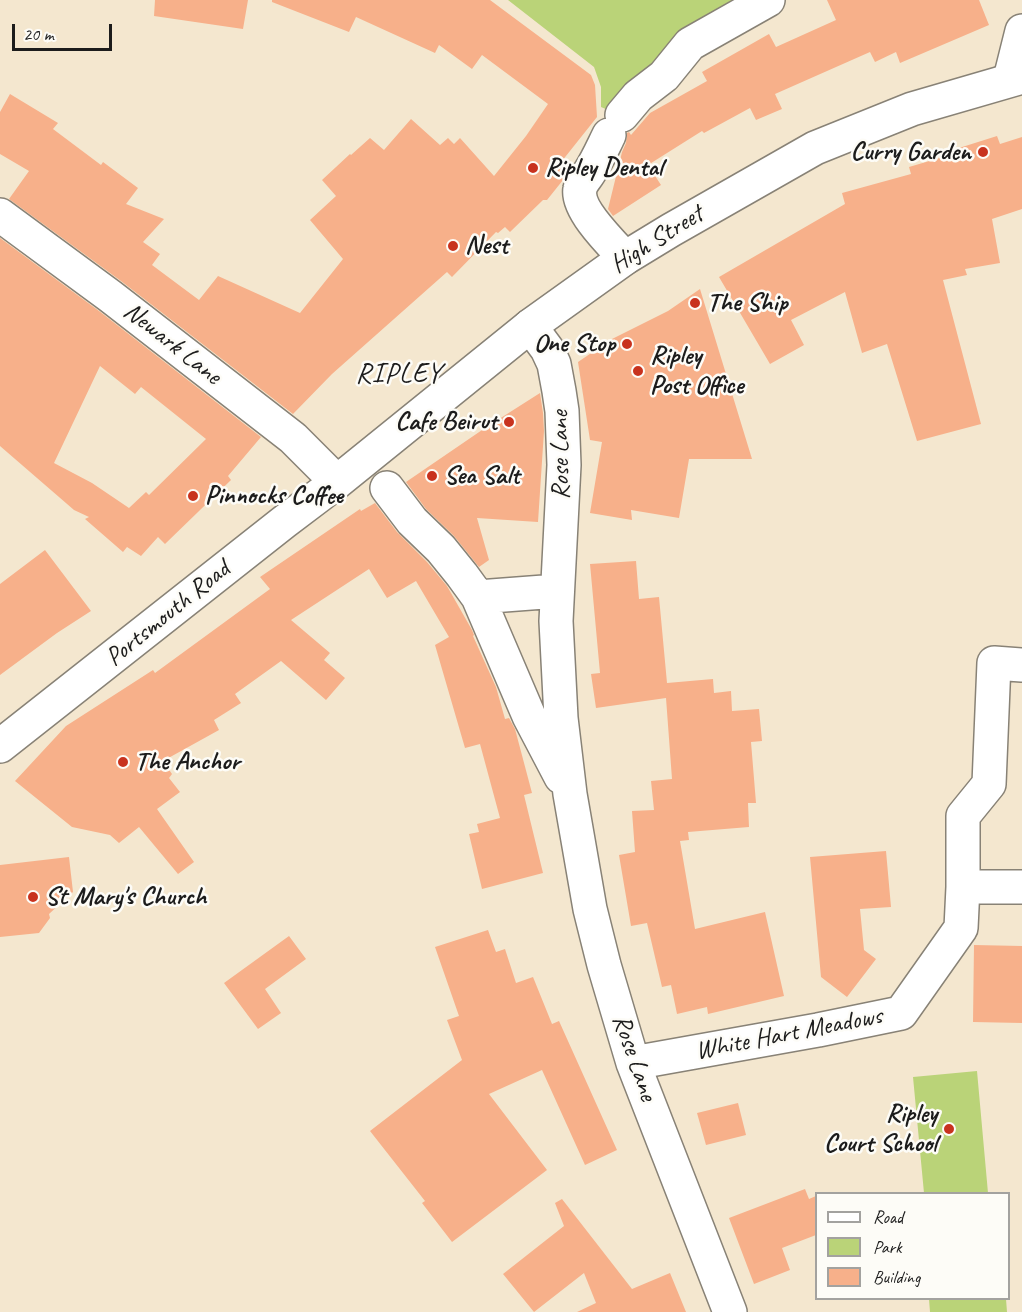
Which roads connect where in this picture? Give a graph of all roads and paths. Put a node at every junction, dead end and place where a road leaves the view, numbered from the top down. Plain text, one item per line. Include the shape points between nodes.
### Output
1 (768, 0) edge
2 (1022, 31) edge
3 (1016, 78) edge
4 (0, 215) edge
5 (625, 258) junction
6 (530, 326) junction
7 (337, 482) junction
8 (387, 488) dead end
9 (557, 591) junction
10 (478, 597) junction
11 (1022, 665) edge
12 (0, 746) edge
13 (570, 794) junction
14 (963, 887) junction
15 (1022, 888) edge
16 (633, 1063) junction
17 (730, 1312) edge

1 - 5 street via 690,44 664,76 638,96 580,186 580,201
2 - 3 street
3 - 5 street, High Street via 912,109 815,148
4 - 7 street, Newark Lane via 288,434
5 - 6 street, High Street
6 - 7 street, High Street
6 - 9 street, Rose Lane via 554,364 560,391 564,465
7 - 12 street, Portsmouth Road
8 - 10 street, Rose Lane
9 - 10 street
9 - 13 street, Rose Lane via 561,718
10 - 13 street, Rose Lane via 529,716
11 - 14 street, White Hart Meadows via 994,663 989,784 963,816
13 - 16 street, Rose Lane via 590,909
14 - 15 street
14 - 16 street, White Hart Meadows via 961,928 900,1013
16 - 17 street, Rose Lane

